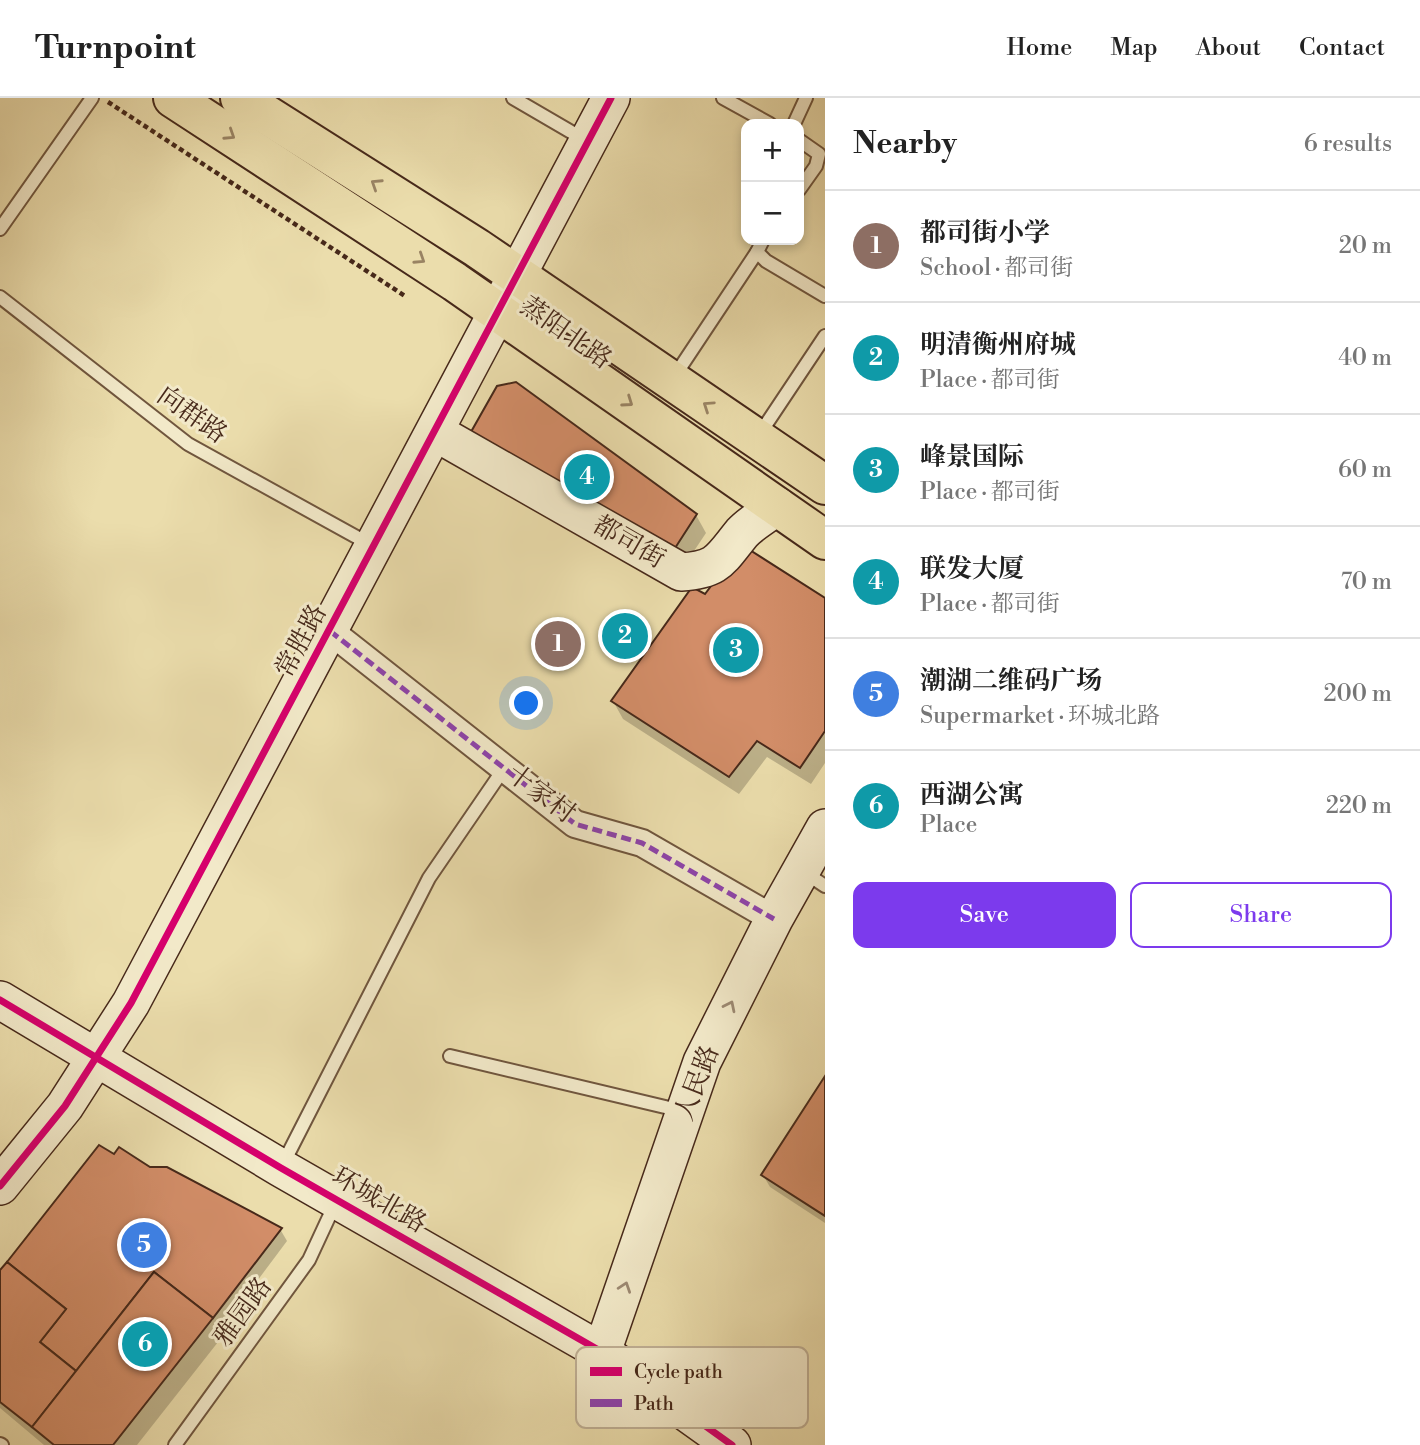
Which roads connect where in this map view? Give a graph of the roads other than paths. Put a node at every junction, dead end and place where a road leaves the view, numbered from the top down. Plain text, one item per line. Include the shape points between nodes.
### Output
1 (92, 98) edge
2 (173, 98) edge
3 (513, 98) edge
4 (611, 98) edge
5 (723, 98) edge
6 (806, 98) edge
7 (259, 105) edge
8 (761, 119) edge
9 (796, 119) edge
10 (588, 142) junction
11 (804, 144) edge
12 (804, 183) edge
13 (0, 229) edge
14 (760, 245) edge
15 (757, 252) junction
16 (517, 276) junction
17 (825, 296) edge
18 (0, 297) edge
19 (498, 312) junction
20 (825, 336) edge
21 (671, 381) junction
22 (435, 432) junction
23 (756, 439) junction
24 (825, 485) edge
25 (777, 506) junction
26 (825, 540) edge
27 (374, 547) junction
28 (330, 631) junction
29 (505, 767) junction
30 (825, 828) edge
31 (813, 878) edge
32 (774, 919) junction
33 (0, 1000) edge
34 (450, 1056) dead end
35 (95, 1057) junction
36 (685, 1112) junction
37 (0, 1168) edge
38 (281, 1168) junction
39 (0, 1186) edge
40 (337, 1200) junction
41 (593, 1347) edge
42 (604, 1347) edge
43 (708, 1428) edge
44 (175, 1445) edge
45 (732, 1445) edge

1 - 13 lane
2 -> 19 main road, 蒸阳北路
3 - 10 lane
4 - 10 street, 常胜路
5 - 8 lane
6 - 9 lane
16 -> 7 main road, 蒸阳北路
10 - 16 street, 常胜路
11 - 12 lane via 819,154
14 - 15 lane
15 - 17 lane
15 - 21 lane
16 - 19 street, 常胜路
16 - 21 main road, 蒸阳北路
18 - 27 lane, 向群路 via 188,444
19 - 22 street, 常胜路
19 -> 25 main road, 蒸阳北路
20 - 23 lane
23 -> 21 main road, 蒸阳北路
22 - 25 street, 都司街 via 681,572 706,570 725,558 744,531
22 - 27 street, 常胜路
23 - 24 main road, 蒸阳北路
25 - 26 main road, 蒸阳北路
27 - 28 street, 常胜路
28 - 29 street, 十家村
28 - 35 street, 常胜路 via 131,1003
29 - 32 street, 十家村 via 575,824 642,844
29 - 38 lane via 429,878
30 - 31 street, 人民路
31 - 32 street, 人民路
36 -> 32 street, 人民路 via 702,1062
33 - 35 street, 环城北路
34 - 36 lane
35 - 37 street, 常胜路
35 - 38 street, 环城北路
35 - 39 street, 常胜路 via 65,1106
42 -> 36 street, 人民路
38 - 40 street, 环城北路
40 - 41 street, 环城北路
40 - 44 lane, 雅园路 via 309,1260
43 - 45 street, 环城北路

